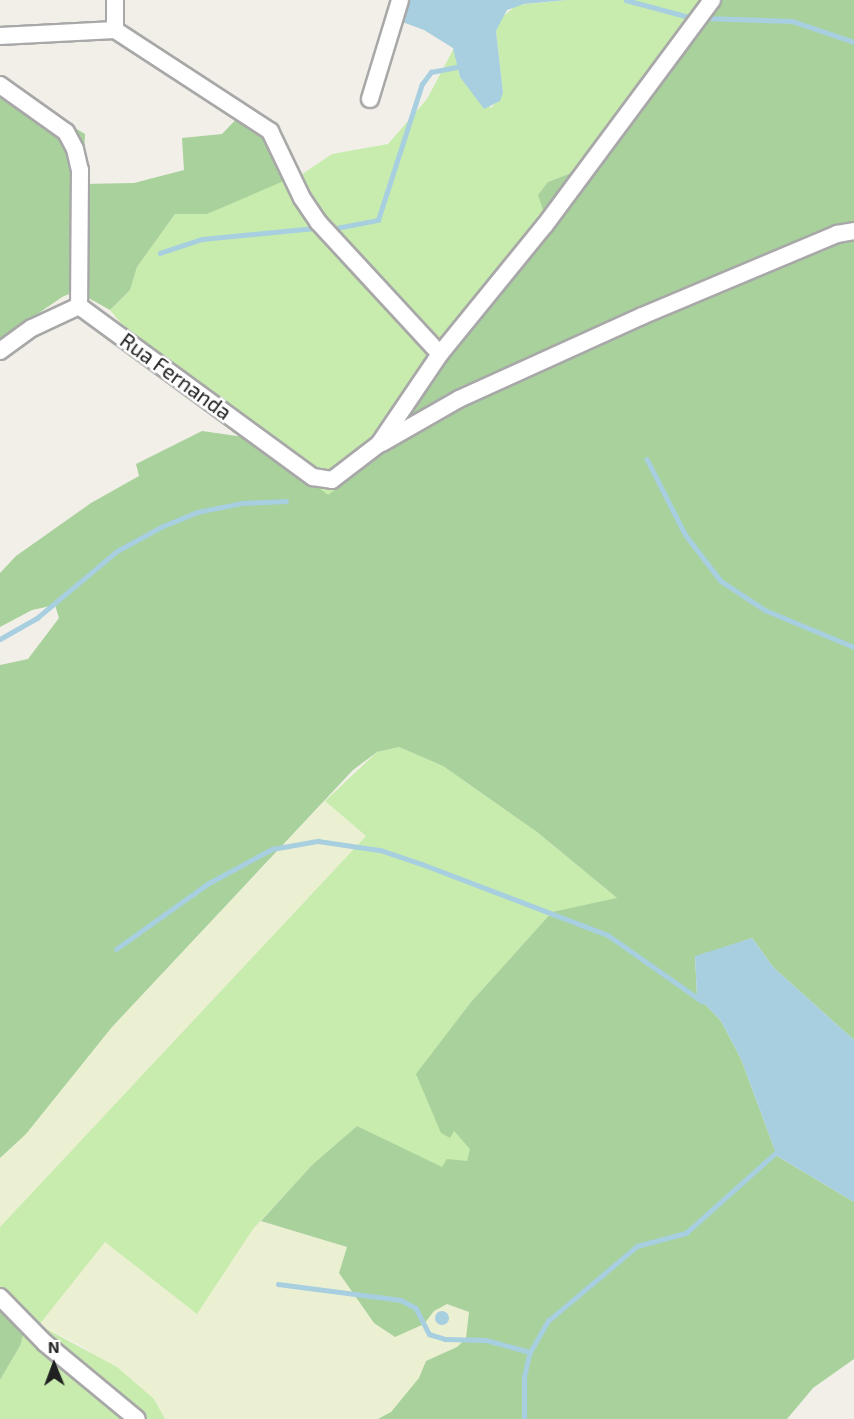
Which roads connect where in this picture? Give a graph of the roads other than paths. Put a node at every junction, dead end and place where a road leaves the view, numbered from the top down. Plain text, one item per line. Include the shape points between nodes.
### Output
1 (115, 0) edge
2 (400, 0) edge
3 (712, 0) edge
4 (115, 30) junction
5 (0, 36) edge
6 (0, 85) edge
7 (369, 99) dead end
8 (854, 231) edge
9 (79, 306) junction
10 (0, 351) edge
11 (440, 354) junction
12 (379, 444) junction
13 (0, 1297) edge
14 (137, 1419) edge

1 - 4 street
2 - 7 street
3 - 11 street via 545,225
4 - 5 street
4 - 11 street via 270,131 302,198 319,223
6 - 9 street via 53,121 66,132 75,148 80,170
8 - 12 street via 828,238 642,316 459,399
9 - 10 street via 32,328
9 - 12 street, Rua Fernanda via 313,477 332,480
11 - 12 street
13 - 14 street via 45,1343

